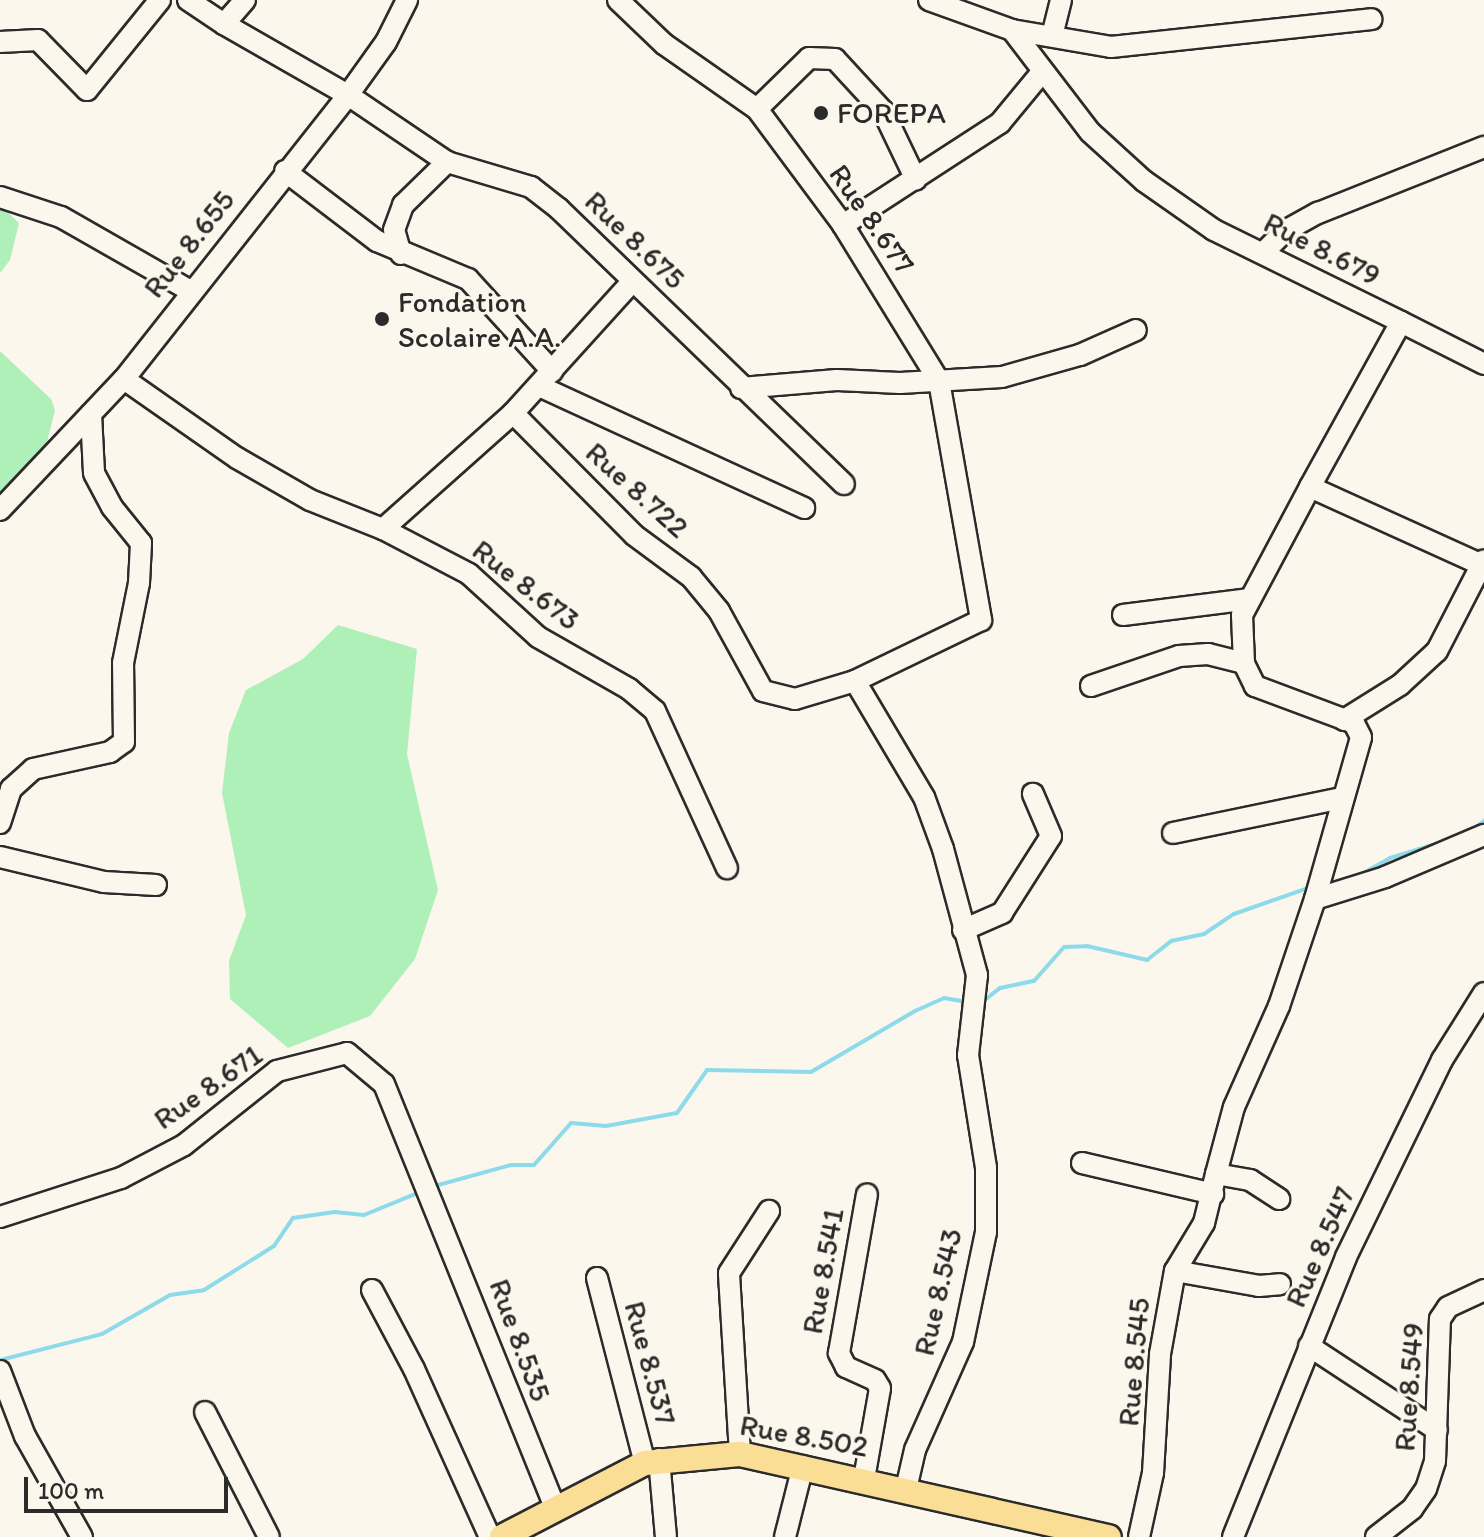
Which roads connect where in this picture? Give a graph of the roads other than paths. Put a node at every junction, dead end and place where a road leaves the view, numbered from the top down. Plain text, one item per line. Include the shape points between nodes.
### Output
1 (160, 0) edge
2 (188, 0) edge
3 (245, 0) edge
4 (407, 0) edge
5 (618, 0) edge
6 (1061, 0) edge
7 (939, 2) edge
8 (1371, 19) dead end
9 (224, 24) junction
10 (1012, 30) junction
11 (1052, 36) junction
12 (0, 42) edge
13 (1042, 72) junction
14 (348, 95) junction
15 (757, 109) junction
16 (1484, 147) edge
17 (447, 162) junction
18 (285, 171) junction
19 (916, 180) junction
20 (0, 197) edge
21 (843, 225) junction
22 (1265, 251) junction
23 (401, 254) junction
24 (631, 283) junction
25 (189, 290) junction
26 (1401, 322) junction
27 (1136, 330) dead end
28 (1484, 364) edge
29 (545, 378) junction
30 (124, 379) junction
31 (939, 381) junction
32 (741, 388) junction
33 (513, 413) junction
34 (91, 414) junction
35 (844, 484) dead end
36 (1310, 487) junction
37 (804, 508) dead end
38 (0, 510) edge
39 (383, 529) junction
40 (1483, 563) edge
41 (1250, 599) junction
42 (1123, 615) dead end
43 (1244, 663) junction
44 (855, 681) junction
45 (1091, 686) dead end
46 (1344, 720) junction
47 (1033, 794) dead end
48 (1342, 798) junction
49 (0, 823) edge
50 (1173, 833) dead end
51 (1484, 835) edge
52 (0, 857) edge
53 (727, 868) dead end
54 (156, 885) dead end
55 (1315, 899) junction
56 (963, 930) junction
57 (1484, 993) edge
58 (317, 1057) joint
59 (1082, 1163) dead end
60 (1214, 1184) junction
61 (867, 1194) dead end
62 (1279, 1199) dead end
63 (769, 1211) dead end
64 (0, 1217) edge
65 (1175, 1271) junction
66 (597, 1278) dead end
67 (1280, 1284) dead end
68 (372, 1290) dead end
69 (1484, 1290) edge
70 (1309, 1346) junction
71 (0, 1371) edge
72 (205, 1412) dead end
73 (1437, 1430) junction
74 (740, 1454) junction
75 (652, 1461) junction
76 (803, 1466) junction
77 (864, 1479) junction
78 (906, 1488) junction
79 (555, 1508) junction
80 (533, 1530) edge
81 (82, 1537) edge
82 (269, 1537) edge
83 (490, 1537) edge
84 (502, 1537) edge
85 (666, 1537) edge
86 (785, 1537) edge
87 (1109, 1537) edge
88 (1139, 1537) edge
89 (1233, 1537) edge
90 (1376, 1537) edge

1 - 12 street via 87,90 38,40
2 - 9 street, Rue 8.675
3 - 9 street
4 - 14 street, Rue 8.655 via 386,42
5 - 15 street, Rue 8.677 via 664,44
6 - 11 street
7 - 10 street
8 - 11 street via 1111,47
9 - 14 street, Rue 8.675
10 - 11 street
10 - 13 street, Rue 8.679
13 - 19 street via 1000,123
13 - 22 street, Rue 8.679 via 1090,132 1144,181 1214,230
14 - 17 street, Rue 8.675
14 - 18 street, Rue 8.655
15 - 19 street via 809,58 835,59 883,111
15 - 21 street, Rue 8.677
16 - 22 street via 1318,213 1285,231
17 - 23 street via 403,205 394,230
17 - 24 street, Rue 8.675 via 531,187
18 - 23 street
18 - 25 street, Rue 8.655
19 - 21 street
20 - 25 street via 61,217
21 - 31 street, Rue 8.677
22 - 26 street, Rue 8.679
23 - 29 street via 468,279
24 - 29 street
24 - 32 street, Rue 8.675
25 - 30 street, Rue 8.655
26 - 28 street
26 - 36 street, Rue 8.679
27 - 31 street via 1080,355 1002,377
29 - 33 street
29 - 37 street
30 - 34 street, Rue 8.655
30 - 39 street, Rue 8.673 via 285,486
31 - 32 street via 837,380
31 - 44 street, Rue 8.677 via 981,620
32 - 35 street, Rue 8.675
33 - 39 street
33 - 44 street, Rue 8.722 via 634,535 691,577 719,611 763,691 795,699
34 - 38 street, Rue 8.655
34 - 49 street via 94,473 112,507 141,543 123,663 124,742 110,752 33,769 11,789
36 - 40 street
36 - 41 street, Rue 8.679
39 - 53 street, Rue 8.673 via 469,574 538,637 629,689 655,711
40 - 46 street via 1437,651 1400,685
41 - 42 street
41 - 43 street, Rue 8.679 via 1242,615
43 - 45 street via 1208,654 1179,656
43 - 46 street via 1259,689
44 - 56 street, Rue 8.543 via 924,797
46 - 48 street, Rue 8.545 via 1354,723 1361,737
47 - 56 street via 1051,836 1002,913
48 - 50 street
48 - 55 street, Rue 8.545
51 - 55 street via 1385,877
52 - 54 street via 104,882
55 - 60 street, Rue 8.545 via 1279,1006 1234,1107
56 - 78 street, Rue 8.543 via 977,975 967,1044 986,1181 986,1232 963,1342 915,1450
57 - 70 street, Rue 8.547 via 1397,1148
58 - 64 street, Rue 8.671 via 277,1071 184,1145 121,1178
58 - 79 street, Rue 8.535 via 347,1053 384,1084
59 - 60 street
60 - 62 street via 1250,1180
60 - 65 street, Rue 8.545 via 1204,1223
61 - 77 street, Rue 8.541 via 839,1353 850,1371 875,1380 880,1388
63 - 74 street via 729,1273
65 - 67 street via 1259,1286
65 - 88 street, Rue 8.545 via 1160,1354 1153,1473
66 - 75 street, Rue 8.537
68 - 83 street
69 - 73 street, Rue 8.549 via 1448,1307 1440,1319
70 - 73 street
70 - 89 street, Rue 8.547
71 - 81 street via 25,1436
72 - 82 street
73 - 90 street, Rue 8.549 via 1426,1489 1412,1509
74 - 75 main road, Rue 8.502
74 - 76 main road, Rue 8.502
75 - 79 main road, Rue 8.502
75 - 85 street, Rue 8.537
76 - 77 main road, Rue 8.502
76 - 86 street
77 - 78 main road, Rue 8.502
78 - 87 main road, Rue 8.502
79 - 80 main road, Rue 8.502
80 - 84 main road, Rue 8.502

